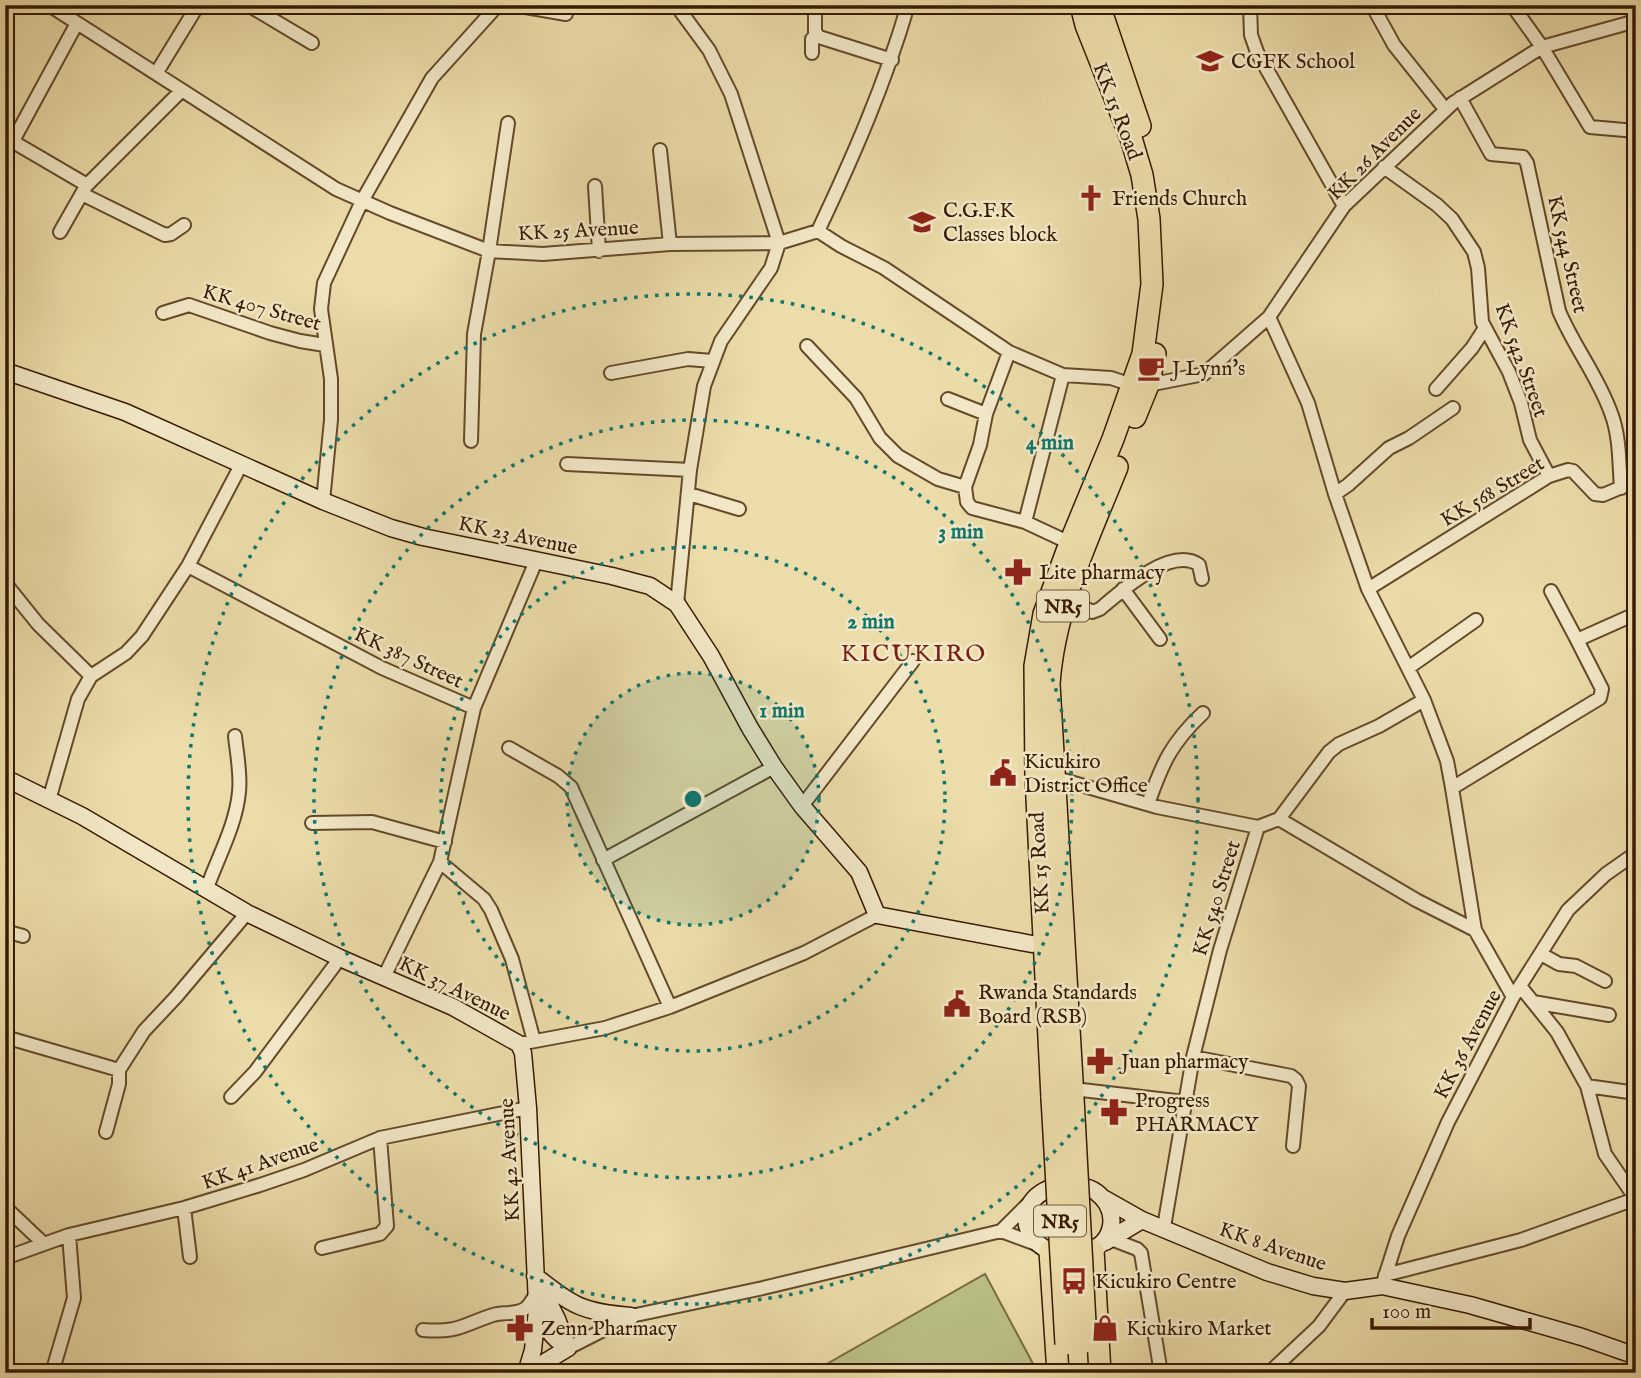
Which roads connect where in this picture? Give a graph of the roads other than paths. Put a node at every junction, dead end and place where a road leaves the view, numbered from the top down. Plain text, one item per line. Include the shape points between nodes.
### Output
1 (49, 5) edge
2 (197, 5) edge
3 (248, 5) edge
4 (498, 5) edge
5 (514, 5) edge
6 (676, 5) edge
7 (815, 5) edge
8 (908, 5) edge
9 (1081, 5) edge
10 (1099, 5) edge
11 (1250, 5) edge
12 (1372, 5) edge
13 (1512, 5) edge
14 (566, 14) dead end
15 (1636, 20) edge
16 (77, 23) junction
17 (817, 35) junction
18 (312, 43) dead end
19 (1542, 47) junction
20 (812, 53) dead end
21 (892, 60) junction
22 (157, 72) junction
23 (181, 91) junction
24 (1460, 98) junction
25 (1445, 109) junction
26 (508, 123) dead end
27 (1636, 131) edge
28 (9, 139) edge
29 (660, 150) dead end
30 (1384, 167) junction
31 (594, 186) dead end
32 (85, 190) junction
33 (362, 201) junction
34 (1344, 206) junction
35 (184, 225) dead end
36 (818, 231) junction
37 (60, 232) dead end
38 (670, 243) junction
39 (779, 243) junction
40 (489, 251) junction
41 (599, 251) junction
42 (163, 313) dead end
43 (1269, 317) junction
44 (1485, 328) junction
45 (325, 345) junction
46 (807, 346) dead end
47 (1009, 352) junction
48 (712, 361) junction
49 (5, 371) edge
50 (611, 373) dead end
51 (1063, 374) junction
52 (1140, 385) junction
53 (1436, 389) dead end
54 (948, 399) dead end
55 (1453, 408) dead end
56 (986, 414) junction
57 (471, 441) dead end
58 (568, 464) dead end
59 (241, 465) junction
60 (690, 470) junction
61 (1549, 477) junction
62 (1636, 481) edge
63 (965, 487) junction
64 (1621, 488) junction
65 (689, 494) junction
66 (1335, 494) junction
67 (323, 501) junction
68 (738, 509) dead end
69 (1025, 522) junction
70 (1070, 543) junction
71 (536, 561) junction
72 (188, 566) junction
73 (1202, 579) dead end
74 (9, 588) edge
75 (1123, 589) junction
76 (1368, 589) junction
77 (1551, 591) dead end
78 (1066, 596) junction
79 (677, 604) junction
80 (1633, 615) dead end
81 (1476, 620) dead end
82 (1160, 639) dead end
83 (1577, 640) junction
84 (913, 661) dead end
85 (1408, 668) junction
86 (91, 676) junction
87 (1424, 700) junction
88 (474, 708) junction
89 (1203, 713) dead end
90 (234, 736) dead end
91 (509, 748) dead end
92 (774, 766) junction
93 (1053, 777) junction
94 (7, 783) edge
95 (1452, 788) junction
96 (49, 800) junction
97 (1148, 804) junction
98 (802, 806) junction
99 (1279, 819) junction
100 (312, 823) dead end
101 (1258, 827) junction
102 (445, 842) junction
103 (1636, 853) edge
104 (603, 860) junction
105 (440, 863) junction
106 (207, 888) junction
107 (1051, 889) junction
108 (247, 913) junction
109 (877, 915) junction
110 (1475, 930) junction
111 (5, 931) edge
112 (23, 936) dead end
113 (1032, 944) junction
114 (1541, 954) junction
115 (340, 958) junction
116 (384, 976) junction
117 (1605, 981) dead end
118 (1517, 992) junction
119 (1533, 1002) junction
120 (670, 1007) junction
121 (1609, 1015) dead end
122 (5, 1037) edge
123 (526, 1043) junction
124 (1193, 1057) junction
125 (119, 1070) junction
126 (1587, 1086) junction
127 (1636, 1093) edge
128 (1069, 1096) junction
129 (231, 1097) dead end
130 (1185, 1102) junction
131 (527, 1108) junction
132 (106, 1132) dead end
133 (380, 1138) junction
134 (1293, 1146) dead end
135 (1041, 1192) junction
136 (1095, 1193) junction
137 (1635, 1199) edge
138 (5, 1207) edge
139 (184, 1208) junction
140 (1142, 1220) junction
141 (1164, 1227) junction
142 (1001, 1231) junction
143 (68, 1235) junction
144 (43, 1242) junction
145 (1103, 1244) junction
146 (322, 1248) dead end
147 (1043, 1248) junction
148 (190, 1257) dead end
149 (5, 1258) edge
150 (535, 1276) junction
151 (1383, 1280) junction
152 (1345, 1291) junction
153 (537, 1299) junction
154 (631, 1315) junction
155 (423, 1330) dead end
156 (1076, 1343) junction
157 (568, 1348) junction
158 (1636, 1356) edge
159 (1636, 1365) edge
160 (52, 1373) edge
161 (527, 1373) edge
162 (1058, 1373) edge
163 (1068, 1373) edge
164 (1089, 1373) edge
165 (1100, 1373) edge
166 (1161, 1373) edge
167 (1269, 1373) edge
168 (1633, 1373) edge

1 - 16 street, KK 25 Avenue
2 - 22 street
3 - 18 street
4 - 33 street, KK 407 Street via 432,78
5 - 14 street
6 - 39 street via 709,50 731,94
7 - 17 street
8 - 21 street
9 - 52 highway, KK 15 Road / NR5 via 1131,138 1149,219 1153,284
10 - 52 highway, KK 15 Road / NR5 via 1142,132 1162,232 1161,326
11 - 34 street via 1257,52
12 - 25 street via 1394,45
13 - 19 street
15 - 19 street, KK 26 Avenue
16 - 22 street, KK 25 Avenue
16 - 28 street
17 - 20 street via 812,39
17 - 21 street
19 - 24 street, KK 26 Avenue
19 - 27 street via 1590,127
21 - 36 street
22 - 23 street, KK 25 Avenue
23 - 32 street
23 - 33 street, KK 25 Avenue
24 - 25 street, KK 26 Avenue
24 - 64 street, KK 544 Street via 1491,154 1523,157 1527,163 1559,311 1612,415
25 - 30 street, KK 26 Avenue
26 - 40 street
28 - 32 street
29 - 38 street
30 - 34 street, KK 26 Avenue
30 - 44 street, KK 542 Street via 1452,219 1474,252
31 - 41 street
32 - 35 street via 165,235
32 - 37 street
33 - 40 street, KK 25 Avenue
33 - 45 street, KK 407 Street via 324,283
34 - 43 street, KK 26 Avenue
36 - 39 street, KK 25 Avenue
36 - 47 street via 884,268
38 - 39 street, KK 25 Avenue
38 - 41 street, KK 25 Avenue
39 - 48 street via 771,268
40 - 41 street, KK 25 Avenue
40 - 57 street via 474,334
42 - 45 street, KK 407 Street via 189,305 270,333
43 - 52 street, KK 26 Avenue via 1204,374
43 - 66 street via 1308,403
44 - 53 street
44 - 61 street, KK 542 Street via 1509,372 1530,440
45 - 67 street via 331,419
46 - 63 street via 856,398 880,438 898,456 938,479
47 - 51 street
47 - 56 street
48 - 50 street via 688,359
48 - 60 street
49 - 59 main road, KK 23 Avenue via 125,412
51 - 52 street
51 - 69 street
52 - 70 highway, KK 15 Road / NR5
52 - 78 highway, KK 15 Road / NR5
54 - 56 street
55 - 66 street via 1389,448
56 - 63 street
58 - 60 street
59 - 67 main road, KK 23 Avenue
59 - 72 street
60 - 65 street
61 - 64 street, KK 568 Street via 1573,471 1595,494
61 - 76 street, KK 568 Street
62 - 64 street, KK 568 Street
63 - 69 street via 972,508
65 - 68 street
65 - 79 street
66 - 76 street
67 - 71 main road, KK 23 Avenue via 391,528
69 - 70 street
70 - 107 highway, KK 15 Road / NR5 via 1044,614 1035,666 1035,765
71 - 79 main road, KK 23 Avenue via 650,586
71 - 88 street, KK 387 Street
72 - 86 street via 142,636 126,653
72 - 88 street, KK 387 Street via 382,668
73 - 75 street via 1199,565 1178,561 1142,574
74 - 86 street via 38,625
75 - 78 street via 1092,612
75 - 82 street
76 - 85 street
77 - 83 street
78 - 93 highway, KK 15 Road / NR5 via 1050,663
79 - 92 main road, KK 23 Avenue
80 - 83 street
81 - 85 street
83 - 95 street via 1602,690 1600,698
84 - 98 street
85 - 87 street
86 - 96 street via 78,699
87 - 95 street
87 - 99 street via 1329,752
88 - 102 street
89 - 97 street via 1166,755
90 - 106 street via 239,792
91 - 104 street via 571,787
92 - 98 main road, KK 23 Avenue
92 - 104 street
93 - 97 street
93 - 107 highway, KK 15 Road / NR5
94 - 96 main road, KK 37 Avenue
95 - 110 street
96 - 106 main road, KK 37 Avenue
97 - 101 street
98 - 109 main road, KK 23 Avenue via 859,872
99 - 101 street, KK 540 Street
99 - 110 street
100 - 102 street via 372,822
101 - 124 street, KK 540 Street
102 - 105 street
103 - 114 street, KK 36 Avenue via 1568,910
104 - 120 street
105 - 116 street
105 - 123 street via 491,910 512,959
106 - 108 main road, KK 37 Avenue
107 - 113 highway via 1030,918
107 - 128 highway, KK 15 Road / NR5
108 - 115 main road, KK 37 Avenue
108 - 125 street via 144,1031
109 - 113 main road
109 - 120 street via 804,953
110 - 118 street
111 - 112 street
113 - 135 highway
114 - 117 street
114 - 118 street, KK 36 Avenue
115 - 116 main road, KK 37 Avenue
115 - 129 street
116 - 123 main road, KK 37 Avenue
118 - 119 street
118 - 151 street, KK 36 Avenue via 1448,1122
119 - 121 street
119 - 126 street via 1557,1032
120 - 123 street via 604,1028
122 - 125 street
123 - 131 main road, KK 42 Avenue
124 - 130 street, KK 540 Street
124 - 134 street via 1296,1080
125 - 132 street
126 - 127 street
126 - 137 street via 1605,1154
128 - 130 street
128 - 136 highway
128 - 156 highway, KK 15 Road / NR5, bridge
130 - 141 street, KK 540 Street
131 - 133 street, KK 41 Avenue
131 - 150 main road, KK 42 Avenue
133 - 139 street, KK 41 Avenue via 304,1170
133 - 146 street via 387,1226 380,1234
135 - 136 main road via 1069,1185
135 - 142 street
135 - 147 main road via 1028,1209 1027,1220 1031,1237
136 - 140 main road, KK 8 Avenue
136 - 145 main road via 1111,1210
137 - 151 street via 1521,1240
138 - 144 street
139 - 143 street, KK 41 Avenue
139 - 148 street
140 - 141 main road, KK 8 Avenue
140 - 145 main road
141 - 152 main road, KK 8 Avenue via 1268,1272
142 - 147 street
142 - 154 street
143 - 144 street, KK 41 Avenue
143 - 160 street via 74,1298
144 - 149 street, KK 41 Avenue
145 - 147 main road via 1082,1254
145 - 165 highway
145 - 166 street via 1141,1253
147 - 162 highway
150 - 153 main road, KK 42 Avenue
150 - 154 main road via 586,1310
150 - 157 main road, KK 42 Avenue
151 - 152 main road, KK 8 Avenue
151 - 158 main road, KK 8 Avenue
152 - 167 street via 1319,1326
153 - 155 street via 518,1311 495,1314 453,1330
153 - 157 main road, KK 42 Avenue via 547,1330
153 - 161 main road
154 - 157 street
156 - 163 highway, KK 15 Road / NR5
156 - 164 highway, KK 15 Road / NR5
157 - 161 main road
159 - 168 street

